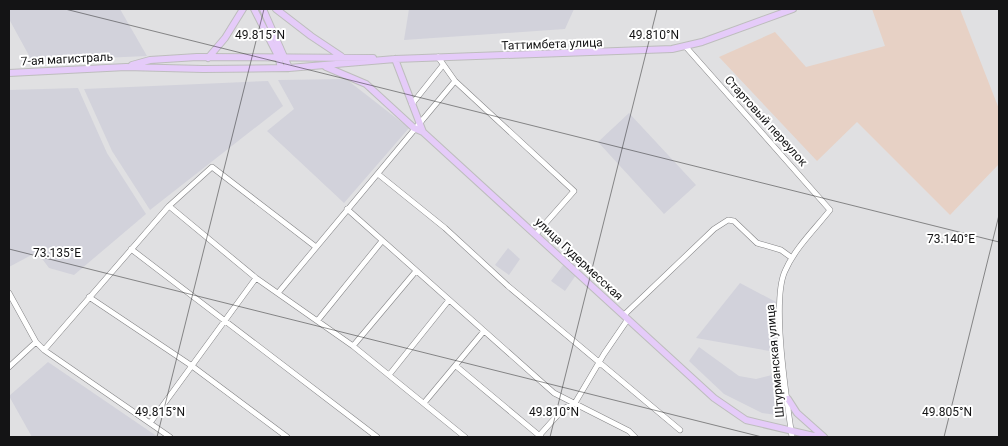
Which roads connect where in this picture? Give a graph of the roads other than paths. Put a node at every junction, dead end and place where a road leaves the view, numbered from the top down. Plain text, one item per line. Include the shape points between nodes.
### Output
1 (243, 9) edge
2 (254, 9) edge
3 (263, 9) edge
4 (276, 9) edge
5 (793, 9) edge
6 (686, 47) junction
7 (278, 56) junction
8 (342, 56) junction
9 (286, 57) junction
10 (208, 58) junction
11 (438, 58) junction
12 (395, 59) junction
13 (443, 65) junction
14 (322, 66) junction
15 (126, 67) junction
16 (281, 68) junction
17 (289, 68) junction
18 (9, 73) edge
19 (455, 81) junction
20 (412, 104) junction
21 (417, 125) junction
22 (378, 174) junction
23 (169, 206) junction
24 (347, 210) junction
25 (830, 210) joint
26 (536, 234) junction
27 (382, 241) junction
28 (316, 246) junction
29 (131, 249) junction
30 (792, 258) junction
31 (416, 271) junction
32 (256, 278) junction
33 (9, 293) edge
34 (278, 293) junction
35 (89, 297) junction
36 (449, 300) junction
37 (626, 317) junction
38 (318, 320) junction
39 (224, 321) junction
40 (484, 332) junction
41 (36, 342) junction
42 (353, 346) junction
43 (44, 350) junction
44 (600, 364) junction
45 (9, 366) edge
46 (192, 366) junction
47 (456, 366) junction
48 (389, 375) junction
49 (788, 399) junction
50 (575, 403) junction
51 (424, 404) junction
52 (150, 423) junction
53 (791, 429) junction
54 (680, 430) dead end
55 (170, 437) edge
56 (288, 437) edge
57 (377, 437) edge
58 (465, 437) edge
59 (540, 437) edge
60 (635, 437) edge
61 (792, 437) edge
62 (818, 437) edge
63 (824, 437) edge

1 - 10 main road
2 - 7 main road
3 - 9 main road
4 - 8 main road
5 - 6 main road, Таттимбета улица
6 - 11 main road, Таттимбета улица
6 - 25 street, Стартовый переулок
7 - 9 main road
7 - 10 main road
7 - 16 main road
8 - 9 main road
8 - 12 main road
9 - 17 main road
10 - 15 main road via 150,60
11 - 12 main road, Таттимбета улица
11 - 13 street
12 - 14 main road
12 - 20 main road, улица Гудермесская
13 - 19 street
13 - 20 street
14 - 17 main road
14 - 21 main road via 366,84
15 - 16 main road via 203,70
15 - 18 main road, 7-ая магистраль
16 - 17 main road
19 - 21 street
19 - 26 street via 574,191
20 - 21 main road, улица Гудермесская
21 - 22 street
21 - 26 main road, улица Гудермесская
22 - 24 street
22 - 44 street via 445,228
23 - 28 street via 212,167
23 - 29 street
23 - 32 street
24 - 27 street
24 - 28 street
25 - 30 street, Штурманская улица
26 - 37 main road, улица Гудермесская
27 - 31 street
27 - 38 street
28 - 34 street
29 - 35 street
29 - 39 street
30 - 37 street via 776,247 757,243 734,221 728,220 714,229
30 - 49 street, Штурманская улица via 779,291
31 - 36 street
31 - 42 street
32 - 34 street
32 - 39 street
33 - 41 street
34 - 38 street
35 - 43 street
35 - 46 street
36 - 40 street
36 - 48 street
37 - 44 street
37 - 53 main road, улица Гудермесская via 714,398 746,420
38 - 42 street
39 - 46 street
39 - 57 street
40 - 47 street
40 - 50 street via 554,393
41 - 43 street
41 - 45 street
42 - 48 street
43 - 52 street
44 - 50 street
44 - 54 street
46 - 52 street
46 - 56 street
47 - 51 street
47 - 59 street
48 - 51 street
49 - 53 street, Штурманская улица
49 - 63 main road via 797,413
50 - 59 street via 563,409
50 - 60 street
51 - 58 street
52 - 55 street
53 - 61 street, Штурманская улица
53 - 62 main road, улица Гудермесская

